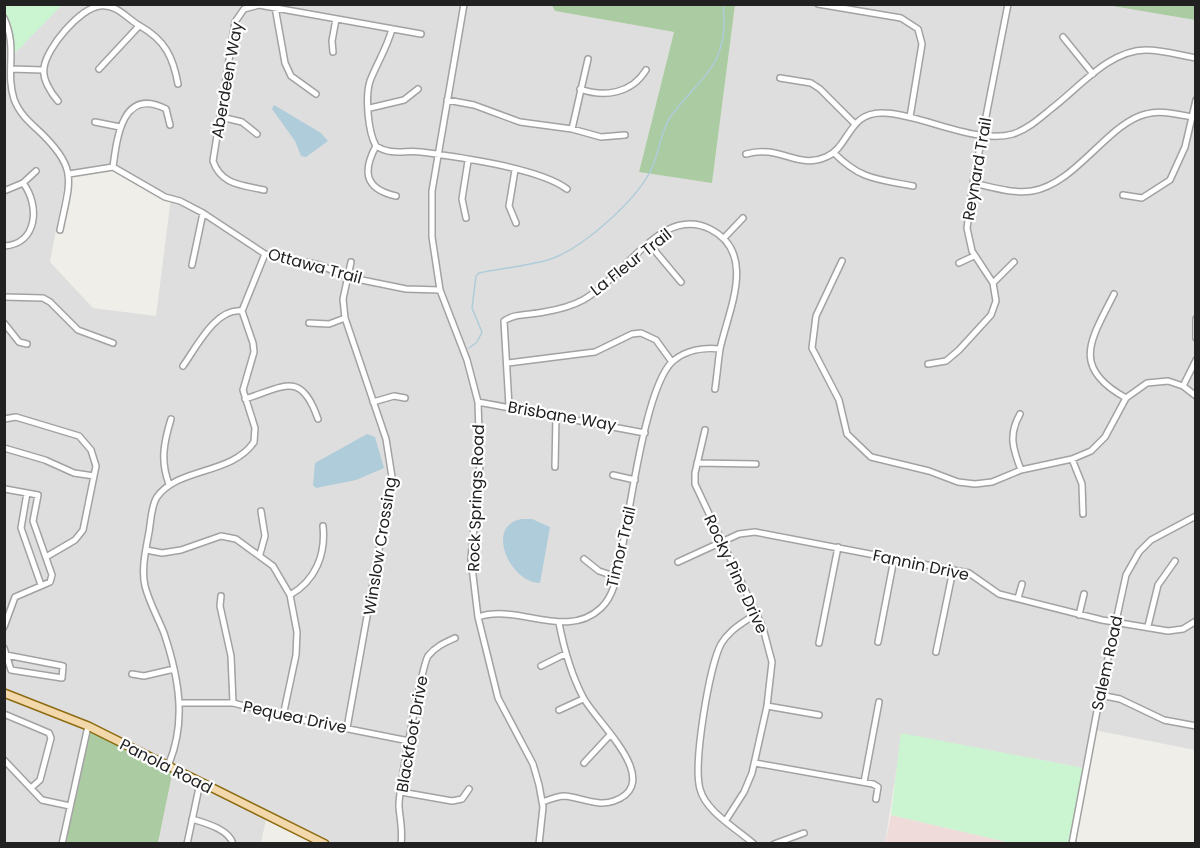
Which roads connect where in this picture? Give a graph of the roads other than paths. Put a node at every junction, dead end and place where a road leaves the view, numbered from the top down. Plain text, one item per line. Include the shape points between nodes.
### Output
1 (464, 4) edge
2 (818, 4) edge
3 (1008, 4) edge
4 (108, 5) edge
5 (274, 7) junction
6 (4, 18) edge
7 (336, 19) junction
8 (139, 26) junction
9 (392, 29) junction
10 (421, 34) dead end
11 (1063, 37) dead end
12 (333, 52) dead end
13 (1196, 58) edge
14 (588, 59) dead end
15 (11, 69) junction
16 (99, 69) dead end
17 (43, 70) junction
18 (646, 70) dead end
19 (1093, 74) junction
20 (780, 78) dead end
21 (178, 84) dead end
22 (418, 89) dead end
23 (580, 90) junction
24 (316, 94) dead end
25 (447, 100) junction
26 (1196, 100) edge
27 (58, 101) dead end
28 (370, 108) junction
29 (221, 117) junction
30 (910, 117) junction
31 (1192, 117) junction
32 (95, 122) dead end
33 (854, 123) junction
34 (170, 125) dead end
35 (120, 128) junction
36 (572, 129) junction
37 (256, 134) dead end
38 (982, 134) junction
39 (625, 135) dead end
40 (376, 146) junction
41 (834, 153) junction
42 (746, 154) dead end
43 (438, 155) junction
44 (468, 161) junction
45 (113, 167) junction
46 (515, 170) junction
47 (36, 171) dead end
48 (69, 174) junction
49 (22, 183) junction
50 (973, 183) junction
51 (913, 186) dead end
52 (567, 189) dead end
53 (264, 190) dead end
54 (4, 191) edge
55 (1123, 195) dead end
56 (396, 196) dead end
57 (203, 213) junction
58 (466, 218) dead end
59 (743, 218) dead end
60 (516, 223) dead end
61 (60, 230) dead end
62 (724, 238) junction
63 (650, 245) junction
64 (4, 246) edge
65 (266, 254) junction
66 (974, 256) junction
67 (842, 261) dead end
68 (351, 262) dead end
69 (1014, 262) dead end
70 (959, 263) dead end
71 (192, 265) dead end
72 (347, 277) junction
73 (681, 282) dead end
74 (993, 283) junction
75 (440, 290) junction
76 (1114, 294) dead end
77 (4, 297) edge
78 (242, 311) junction
79 (345, 318) junction
80 (1196, 319) edge
81 (4, 323) edge
82 (309, 323) dead end
83 (1196, 338) edge
84 (113, 343) dead end
85 (27, 344) dead end
86 (720, 349) junction
87 (1196, 360) edge
88 (672, 362) junction
89 (508, 363) junction
90 (927, 364) dead end
91 (183, 366) dead end
92 (1183, 386) junction
93 (715, 389) dead end
94 (1196, 396) edge
95 (405, 398) dead end
96 (1126, 398) junction
97 (245, 399) junction
98 (373, 402) junction
99 (478, 402) junction
100 (509, 406) junction
101 (1020, 414) dead end
102 (556, 416) junction
103 (4, 419) edge
104 (171, 419) dead end
105 (318, 419) dead end
106 (705, 430) dead end
107 (645, 433) junction
108 (4, 448) edge
109 (1072, 459) junction
110 (697, 463) junction
111 (756, 464) dead end
112 (555, 467) dead end
113 (1021, 470) junction
114 (613, 475) dead end
115 (94, 476) junction
116 (635, 480) junction
117 (169, 484) junction
118 (5, 489) edge
119 (27, 493) junction
120 (261, 511) dead end
121 (1083, 514) dead end
122 (1196, 516) edge
123 (323, 526) dead end
124 (721, 542) junction
125 (838, 547) junction
126 (146, 550) junction
127 (260, 554) junction
128 (46, 557) junction
129 (584, 559) dead end
130 (894, 559) junction
131 (1175, 561) dead end
132 (678, 562) dead end
133 (953, 570) junction
134 (617, 577) junction
135 (1022, 584) dead end
136 (41, 585) junction
137 (1084, 594) dead end
138 (290, 595) junction
139 (221, 596) dead end
140 (1018, 598) junction
141 (755, 615) junction
142 (1079, 615) junction
143 (478, 617) junction
144 (1196, 621) edge
145 (1115, 622) junction
146 (559, 623) junction
147 (5, 625) edge
148 (1148, 626) junction
149 (455, 638) dead end
150 (878, 642) dead end
151 (819, 643) dead end
152 (4, 648) edge
153 (936, 652) dead end
154 (565, 654) junction
155 (6, 655) junction
156 (541, 666) dead end
157 (174, 669) junction
158 (132, 674) dead end
159 (4, 693) edge
160 (1100, 695) junction
161 (584, 699) junction
162 (879, 702) dead end
163 (181, 703) junction
164 (233, 703) junction
165 (767, 706) junction
166 (559, 710) dead end
167 (4, 714) edge
168 (819, 715) dead end
169 (283, 716) junction
170 (88, 726) junction
171 (1196, 726) edge
172 (347, 728) junction
173 (609, 736) junction
174 (409, 741) junction
175 (4, 760) edge
176 (584, 763) dead end
177 (755, 763) junction
178 (168, 766) junction
179 (864, 782) junction
180 (200, 783) junction
181 (31, 788) junction
182 (469, 789) dead end
183 (401, 792) junction
184 (876, 799) dead end
185 (542, 802) junction
186 (70, 806) junction
187 (192, 819) junction
188 (726, 820) junction
189 (804, 833) dead end
190 (62, 843) edge
191 (187, 843) edge
192 (233, 843) edge
193 (325, 843) edge
194 (401, 843) edge
195 (539, 843) edge
196 (754, 843) edge
197 (774, 843) edge
198 (1072, 843) edge

1 - 25 street, Rock Springs Road
2 - 30 street via 901,18 918,28 922,44
3 - 38 street, Reynard Trail
4 - 8 street
4 - 17 street via 92,8 72,24 51,48
5 - 7 street, Aberdeen Way
5 - 24 street via 285,63 296,82
5 - 29 street, Aberdeen Way via 249,6 238,15
6 - 15 street via 12,40
7 - 9 street, Aberdeen Way
7 - 12 street
8 - 16 street
8 - 21 street via 149,30 168,51 174,60
9 - 10 street, Aberdeen Way
9 - 28 street via 370,82
11 - 19 street
13 - 19 street via 1136,51 1118,56
14 - 23 street
15 - 17 street
15 - 48 street via 15,102 26,119 62,155
17 - 27 street
18 - 23 street via 631,88 603,94
19 - 38 street via 1022,130 1005,136
20 - 33 street via 811,83
22 - 28 street via 404,100
23 - 36 street
25 - 36 street via 474,105 520,122
25 - 43 street, Rock Springs Road
26 - 31 street
28 - 40 street via 368,126
29 - 37 street via 242,122
29 - 53 street, Aberdeen Way via 213,161 216,172 233,183
30 - 33 street via 880,112
30 - 38 street
31 - 50 street via 1161,112 1137,117 1058,181 1038,190 1017,191
31 - 55 street via 1185,147 1170,180 1142,198
32 - 35 street
33 - 41 street
34 - 35 street via 166,109 147,103 128,112
35 - 45 street
36 - 39 street via 601,137
38 - 50 street, Reynard Trail
40 - 43 street via 392,153
40 - 56 street via 368,168 370,180 376,189
41 - 42 street via 808,162 771,150
41 - 51 street via 853,171 867,177
43 - 44 street
43 - 75 street, Rock Springs Road via 431,209
44 - 46 street
44 - 58 street via 462,199
45 - 48 street
45 - 57 street, Ottawa Trail via 165,197
46 - 52 street via 545,176
46 - 60 street via 509,206
47 - 49 street
48 - 61 street
49 - 54 street
49 - 64 street via 34,208 30,231 16,245
50 - 66 street, Reynard Trail via 967,228
57 - 65 street, Ottawa Trail
57 - 71 street
59 - 62 street
62 - 63 street, La Fleur Trail via 704,226 688,224 671,228
62 - 86 street via 734,257 737,280
63 - 73 street
63 - 89 street, La Fleur Trail via 581,301 504,321
65 - 72 street, Ottawa Trail via 320,265
65 - 78 street
66 - 70 street
66 - 74 street, Reynard Trail
67 - 113 street via 816,316 812,348 832,384 852,442 871,457 958,482 992,482
68 - 72 street, Winslow Crossing
69 - 74 street
72 - 75 street, Ottawa Trail via 406,289
72 - 79 street, Winslow Crossing
74 - 90 street via 996,301 991,315 946,361
75 - 99 street, Rock Springs Road via 467,360
76 - 96 street via 1091,340 1090,358 1104,385
77 - 84 street via 31,296 51,302 78,330
78 - 91 street via 224,314
78 - 97 street via 254,352 244,381
79 - 82 street via 329,324
79 - 98 street, Winslow Crossing
80 - 83 street
81 - 85 street via 19,342
86 - 88 street via 697,349
86 - 93 street
87 - 92 street
88 - 89 street via 656,340 641,333 595,352
88 - 107 street, Timor Trail via 659,380
89 - 100 street, La Fleur Trail
92 - 94 street
92 - 96 street via 1168,381 1146,383
95 - 98 street via 394,396
96 - 109 street via 1100,444
97 - 105 street via 282,387 298,388 310,397
97 - 117 street via 255,428 250,448 219,467
98 - 172 street, Winslow Crossing via 389,451 392,477
99 - 100 street, Brisbane Way
99 - 143 street, Rock Springs Road via 480,464 471,543
100 - 102 street, Brisbane Way
101 - 113 street via 1011,435
102 - 107 street, Brisbane Way
102 - 112 street
103 - 115 street via 16,417 80,436 91,450 96,466
104 - 117 street via 162,468
106 - 110 street, Rocky Pine Drive
107 - 116 street, Timor Trail
108 - 115 street via 74,473
109 - 113 street
109 - 121 street via 1082,484
110 - 111 street
110 - 124 street, Rocky Pine Drive via 696,490
114 - 116 street
115 - 128 street via 83,530 75,540
116 - 134 street, Timor Trail
117 - 126 street via 153,505
118 - 119 street
119 - 128 street via 38,495 33,521
119 - 136 street via 21,528
120 - 127 street via 265,536
122 - 145 street, Salem Road via 1159,535 1139,552 1126,575
123 - 138 street via 321,551 312,578
124 - 125 street, Fannin Drive via 754,532
124 - 132 street, Fannin Drive
124 - 141 street, Rocky Pine Drive
125 - 130 street, Fannin Drive
125 - 151 street
126 - 127 street via 181,550 221,536 236,539
126 - 157 street via 146,586
127 - 138 street via 273,566
128 - 136 street via 52,579
129 - 134 street via 599,571
130 - 133 street, Fannin Drive
130 - 150 street
131 - 148 street via 1158,585
133 - 140 street, Fannin Drive via 969,573 999,594
133 - 153 street
134 - 146 street, Timor Trail via 611,594 597,611
135 - 140 street
136 - 147 street via 15,597
137 - 142 street
138 - 169 street via 297,632 296,655
139 - 164 street via 231,656
140 - 142 street, Fannin Drive
141 - 165 street, Rocky Pine Drive via 766,635 772,662
141 - 188 street via 733,629 717,653 698,756 700,789 713,810
142 - 145 street, Fannin Drive
143 - 146 street via 514,613
143 - 185 street, Rock Springs Road via 498,698 533,764
144 - 148 street, Fannin Drive via 1175,631
145 - 148 street, Fannin Drive
145 - 160 street, Salem Road
146 - 154 street
149 - 174 street, Blackfoot Drive via 438,646 427,658
152 - 155 street
154 - 156 street
154 - 161 street
155 - 155 street via 11,670 62,678 63,666
157 - 158 street via 144,676
157 - 163 street
159 - 170 main road, Panola Road
160 - 171 street via 1120,699 1164,720
160 - 198 street, Salem Road
161 - 166 street
161 - 173 street
162 - 179 street
163 - 164 street, Pequea Drive
163 - 178 street via 177,740
164 - 169 street, Pequea Drive
165 - 168 street
165 - 177 street, Rocky Pine Drive
167 - 181 street via 49,733 51,738 40,780
169 - 172 street, Pequea Drive
170 - 178 main road, Panola Road
170 - 186 street
172 - 174 street, Pequea Drive
173 - 176 street
173 - 185 street via 626,752 630,762 629,791 607,803 564,796
174 - 183 street, Blackfoot Drive
175 - 181 street
177 - 179 street
177 - 188 street, Rocky Pine Drive via 744,792
178 - 180 main road, Panola Road
179 - 184 street via 878,787
180 - 187 street
180 - 193 main road, Panola Road
181 - 186 street via 42,800
182 - 183 street via 462,798 452,801
183 - 194 street, Blackfoot Drive
185 - 195 street, Rock Springs Road
186 - 190 street
187 - 191 street
187 - 192 street via 219,829
188 - 196 street
189 - 197 street

